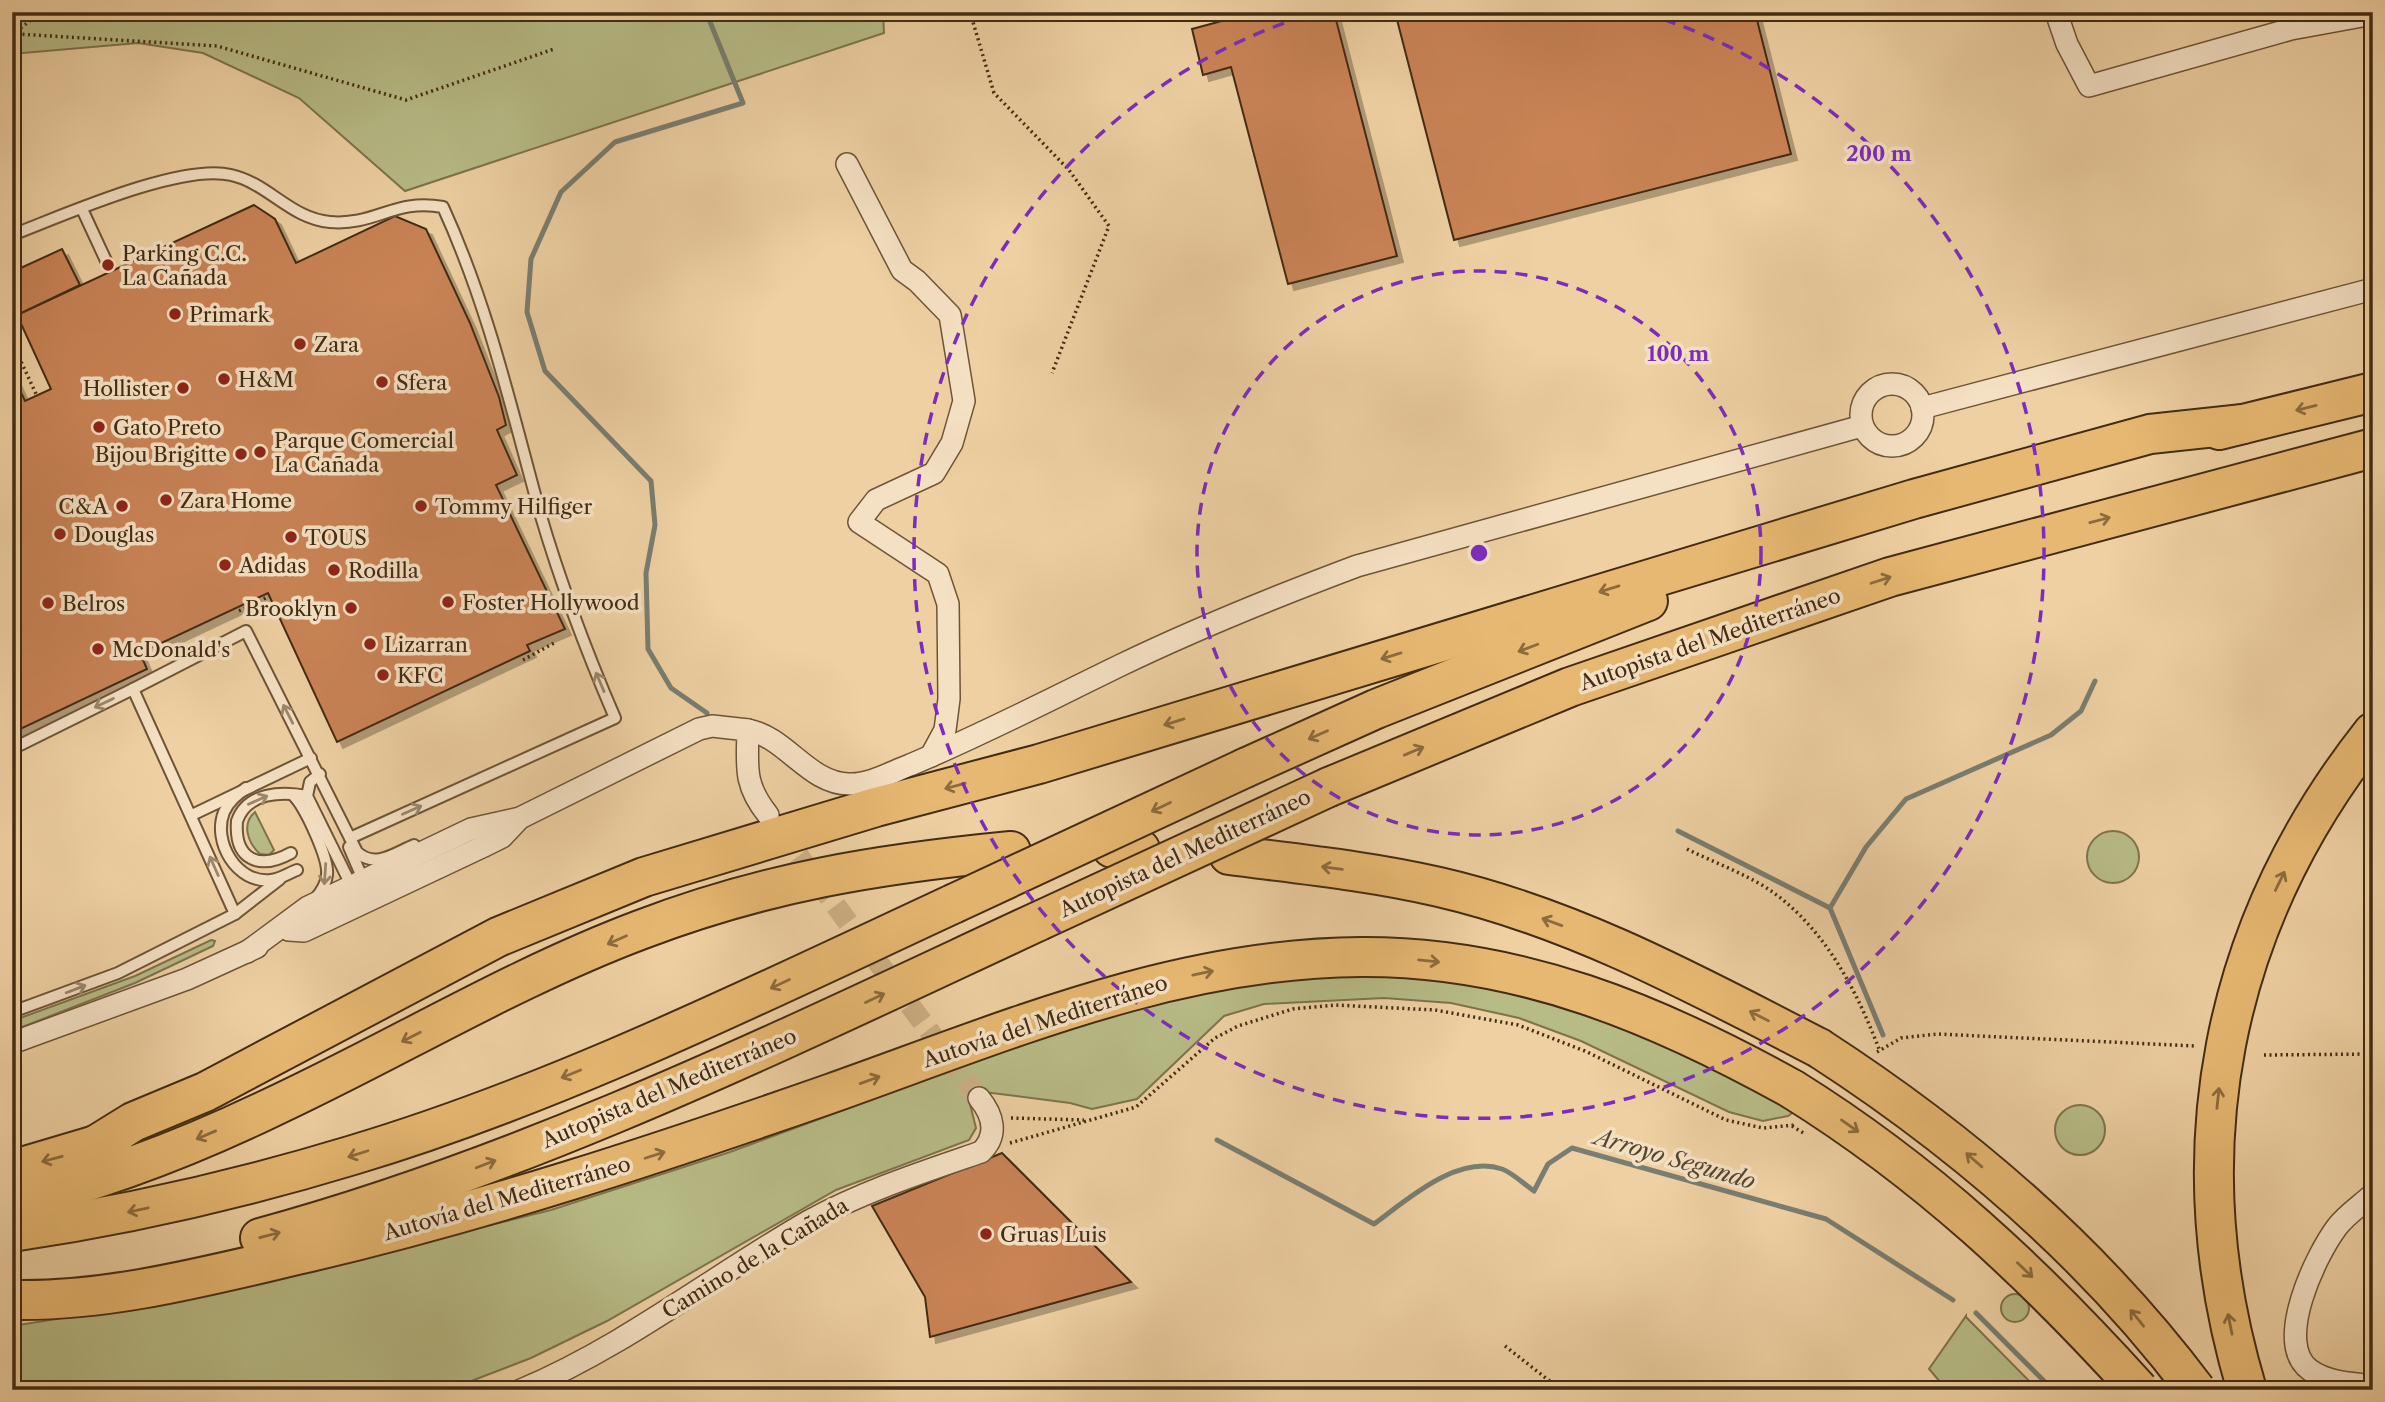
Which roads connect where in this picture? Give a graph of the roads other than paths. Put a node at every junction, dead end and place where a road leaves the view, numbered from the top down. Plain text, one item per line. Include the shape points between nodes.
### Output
1 (2056, 12) edge
2 (2373, 14) edge
3 (847, 164) dead end
4 (82, 209) junction
5 (12, 235) edge
6 (108, 265) dead end
7 (2373, 289) edge
8 (2373, 392) edge
9 (1922, 408) junction
10 (2243, 424) junction
11 (1863, 426) junction
12 (2373, 448) edge
13 (133, 689) junction
14 (748, 730) junction
15 (2373, 732) edge
16 (12, 749) edge
17 (931, 756) junction
18 (311, 758) junction
19 (320, 774) junction
20 (246, 788) junction
21 (293, 795) junction
22 (307, 796) junction
23 (192, 815) junction
24 (768, 815) tunnel mouth
25 (520, 818) junction
26 (318, 819) junction
27 (481, 827) junction
28 (315, 838) junction
29 (350, 838) junction
30 (1011, 851) dead end
31 (291, 853) dead end
32 (1229, 855) dead end
33 (919, 860) junction
34 (297, 870) dead end
35 (285, 875) junction
36 (360, 887) junction
37 (308, 906) junction
38 (235, 914) junction
39 (289, 930) junction
40 (247, 952) junction
41 (12, 1012) edge
42 (12, 1043) edge
43 (982, 1102) tunnel mouth
44 (91, 1148) junction
45 (12, 1170) edge
46 (2373, 1195) edge
47 (12, 1202) edge
48 (12, 1232) edge
49 (12, 1294) edge
50 (12, 1300) edge
51 (2373, 1386) edge
52 (521, 1390) edge
53 (2139, 1390) edge
54 (2196, 1390) edge
55 (2247, 1390) edge

1 - 2 street via 2089,86 2291,29
3 - 17 street via 902,270 950,315 964,401 952,443 934,473 876,500 859,522 938,574 948,604 946,730
4 - 5 lane
4 - 6 lane
29 -> 4 lane via 615,718 584,647 540,514 470,267 443,207 420,203 365,221 316,221 231,174 163,182
7 - 9 street
8 -> 10 highway
9 - 11 street via 1921,425 1914,437 1902,444 1888,446 1875,441
9 - 11 street via 1915,394 1901,385 1888,384 1871,391 1863,402
10 -> 44 highway via 2150,434 1914,499 1039,764 644,877 498,937
10 -> 48 highway, bridge via 2006,488 1771,559 1638,605 1376,709 724,1009 450,1122 226,1191 99,1219
11 - 17 street via 1357,566 1136,658
49 -> 12 highway, Autopista del Mediterráneo, bridge via 51,1280 257,1239 442,1181 622,1110 1329,787 1570,687 1890,577
13 -> 16 lane
18 -> 13 lane via 246,631
13 - 23 lane
14 - 17 street via 764,733 826,779 849,785
14 - 24 street via 747,778 753,796
14 - 25 street via 699,729
55 -> 15 highway via 2223,1287 2215,1222 2213,1157 2227,1033 2258,925 2311,817
18 - 19 lane
18 - 20 lane
19 - 22 lane via 310,782
19 - 29 lane
20 - 23 lane
20 - 35 lane via 224,812 221,827 229,857 253,878 271,880
21 - 22 lane
21 - 28 lane
31 -> 21 lane via 268,863 254,860 242,848 236,830 247,805 274,793
22 - 26 lane
38 -> 23 lane
25 - 27 street
25 - 39 street via 502,837 482,847 303,930
26 - 28 lane
26 - 36 lane
27 - 29 lane via 430,839 376,861 360,855
27 - 36 street via 457,848
28 -> 37 lane via 327,876
29 - 36 lane
30 - 33 highway
54 -> 32 highway, bridge via 2129,1308 2018,1198 1874,1083 1819,1048 1657,964 1552,921 1440,887
33 - 44 highway via 862,852 825,858 705,885 594,919 516,951 330,1046 184,1113
33 -> 47 highway via 836,872 736,896 638,930 482,1001 264,1112 94,1178
34 - 35 lane
35 - 38 lane
36 - 37 street
36 - 39 street
37 - 40 street
41 -> 38 lane via 118,973
39 - 40 street
40 - 42 street via 107,1010
43 - 52 street, Camino de la Cañada via 993,1127 981,1152 872,1190 811,1220 616,1342
44 -> 45 highway
46 - 51 street via 2338,1225 2311,1269 2297,1320 2296,1350 2310,1370 2338,1382
50 -> 53 highway, Autovía del Mediterráneo, bridge via 53,1301 211,1275 460,1215 702,1139 1028,1022 1159,982 1240,966 1362,957 1488,968 1615,1002 1736,1058 1797,1106 1846,1122 1936,1189 2037,1281

